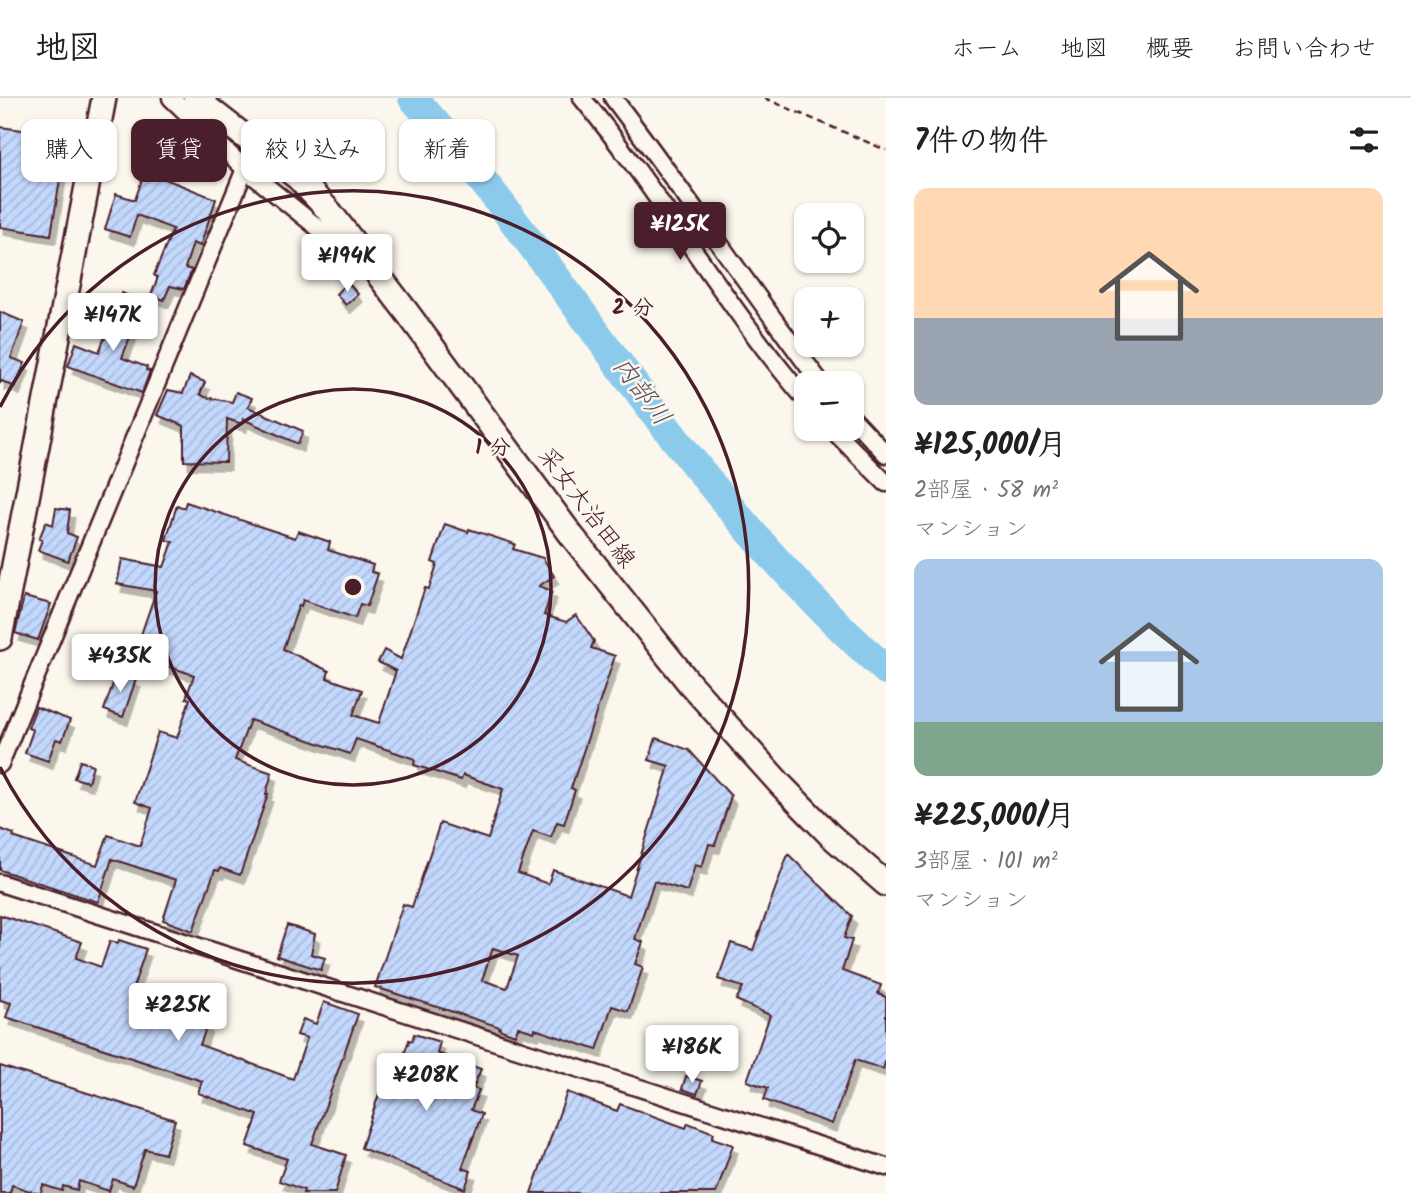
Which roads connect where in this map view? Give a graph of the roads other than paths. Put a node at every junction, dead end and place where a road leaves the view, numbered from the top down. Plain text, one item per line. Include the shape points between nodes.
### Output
1 (104, 98) edge
2 (171, 98) edge
3 (195, 98) edge
4 (582, 98) edge
5 (613, 98) edge
6 (241, 165) edge
7 (241, 179) edge
8 (261, 182) edge
9 (376, 270) junction
10 (812, 371) edge
11 (794, 386) edge
12 (864, 431) edge
13 (844, 441) edge
14 (886, 454) edge
15 (886, 483) edge
16 (0, 638) edge
17 (0, 764) edge
18 (0, 883) edge
19 (886, 884) edge
20 (886, 1167) edge

1 - 16 main road
2 - 6 street
3 - 9 main road, 采女大治田線 via 298,178
4 - 11 street
5 - 10 street
7 - 17 street
8 - 9 street
9 - 19 main road, 采女大治田線 via 572,536 690,684 781,785
12 - 14 street
13 - 15 street
18 - 20 street

